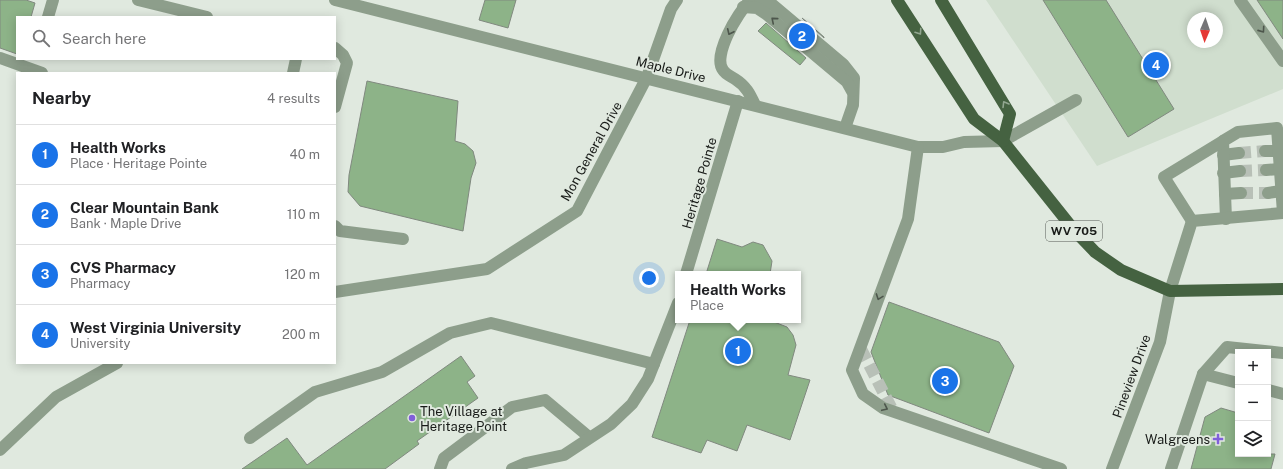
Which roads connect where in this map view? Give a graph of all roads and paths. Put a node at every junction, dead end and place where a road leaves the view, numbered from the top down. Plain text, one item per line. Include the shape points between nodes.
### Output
1 (53, 0) edge
2 (138, 0) edge
3 (335, 0) edge
4 (680, 0) edge
5 (778, 0) edge
6 (897, 0) edge
7 (940, 0) edge
8 (1240, 0) edge
9 (674, 3) edge
10 (748, 3) edge
11 (48, 16) edge
12 (203, 16) edge
13 (336, 49) edge
14 (0, 58) edge
15 (296, 60) edge
16 (1283, 61) edge
17 (35, 67) edge
18 (293, 72) edge
19 (647, 78) junction
20 (854, 78) junction
21 (853, 93) junction
22 (738, 100) junction
23 (1076, 100) dead end
24 (336, 103) edge
25 (755, 105) junction
26 (845, 128) junction
27 (1003, 141) junction
28 (1222, 141) junction
29 (918, 147) junction
30 (1278, 151) junction
31 (1265, 152) tunnel mouth
32 (1239, 153) tunnel mouth
33 (1223, 155) junction
34 (1280, 169) junction
35 (1266, 170) tunnel mouth
36 (1240, 171) tunnel mouth
37 (1223, 173) junction
38 (1281, 191) junction
39 (1268, 192) tunnel mouth
40 (1241, 193) tunnel mouth
41 (1225, 194) junction
42 (1283, 213) edge
43 (1226, 219) junction
44 (1192, 222) junction
45 (336, 227) edge
46 (403, 239) dead end
47 (687, 271) edge
48 (1283, 288) edge
49 (1170, 290) junction
50 (336, 292) edge
51 (675, 311) edge
52 (1283, 353) edge
53 (115, 364) edge
54 (654, 364) junction
55 (1203, 374) junction
56 (1235, 382) edge
57 (1271, 391) edge
58 (1283, 394) edge
59 (589, 437) junction
60 (250, 438) dead end
61 (0, 450) edge
62 (1041, 466) edge
63 (440, 469) edge
64 (512, 469) edge
65 (1060, 469) edge
66 (1112, 469) edge
67 (1171, 469) edge

1 - 11 street
2 - 12 street
3 - 19 street, Maple Drive
4 - 9 street
5 - 20 street via 848,57
6 -> 27 main road, WV 705 via 974,119
27 -> 7 main road via 1010,114
8 -> 16 street
9 - 19 street, Mon General Drive
10 - 20 street via 757,0 773,5 843,64
21 -> 10 street via 847,82 766,14
10 -> 25 street via 720,54 720,63 722,70 749,90
13 - 24 street via 344,55 347,63
14 - 17 street
15 - 18 street
19 - 22 street, Maple Drive
19 - 50 street, Mon General Drive via 577,210 487,269
20 - 21 street
21 - 26 street via 851,111
22 - 25 street, Maple Drive
22 - 47 street, Heritage Pointe
23 - 27 street
25 - 26 street, Maple Drive
26 - 29 street, Maple Drive
27 - 29 street, Maple Drive
27 - 49 main road, WV 705 via 1074,230 1095,252 1121,270
28 - 30 street via 1238,132 1278,128
28 - 33 street
28 - 44 street via 1164,177
29 -> 62 street via 908,219 852,370 863,394 883,408 1008,450
30 - 31 street
30 - 34 street
32 - 33 street
33 - 37 street
34 - 35 street
34 - 38 street
36 - 37 street
37 - 41 street
38 - 39 street
38 - 42 street
40 - 41 street
41 - 43 street
42 - 43 street
43 - 44 street
44 - 49 street, Pineview Drive
45 - 46 street via 340,231
48 - 49 main road, WV 705
49 - 66 street, Pineview Drive via 1160,342
51 - 54 street
52 - 55 street via 1227,347
53 - 61 street via 56,397
54 - 59 street via 632,404 611,424
54 - 60 street via 491,323 450,333 382,372 315,392
55 - 56 street
55 - 67 street
57 - 58 street
59 - 63 street via 545,400 512,407 444,458
59 - 64 street via 564,455 526,463
62 - 65 street

